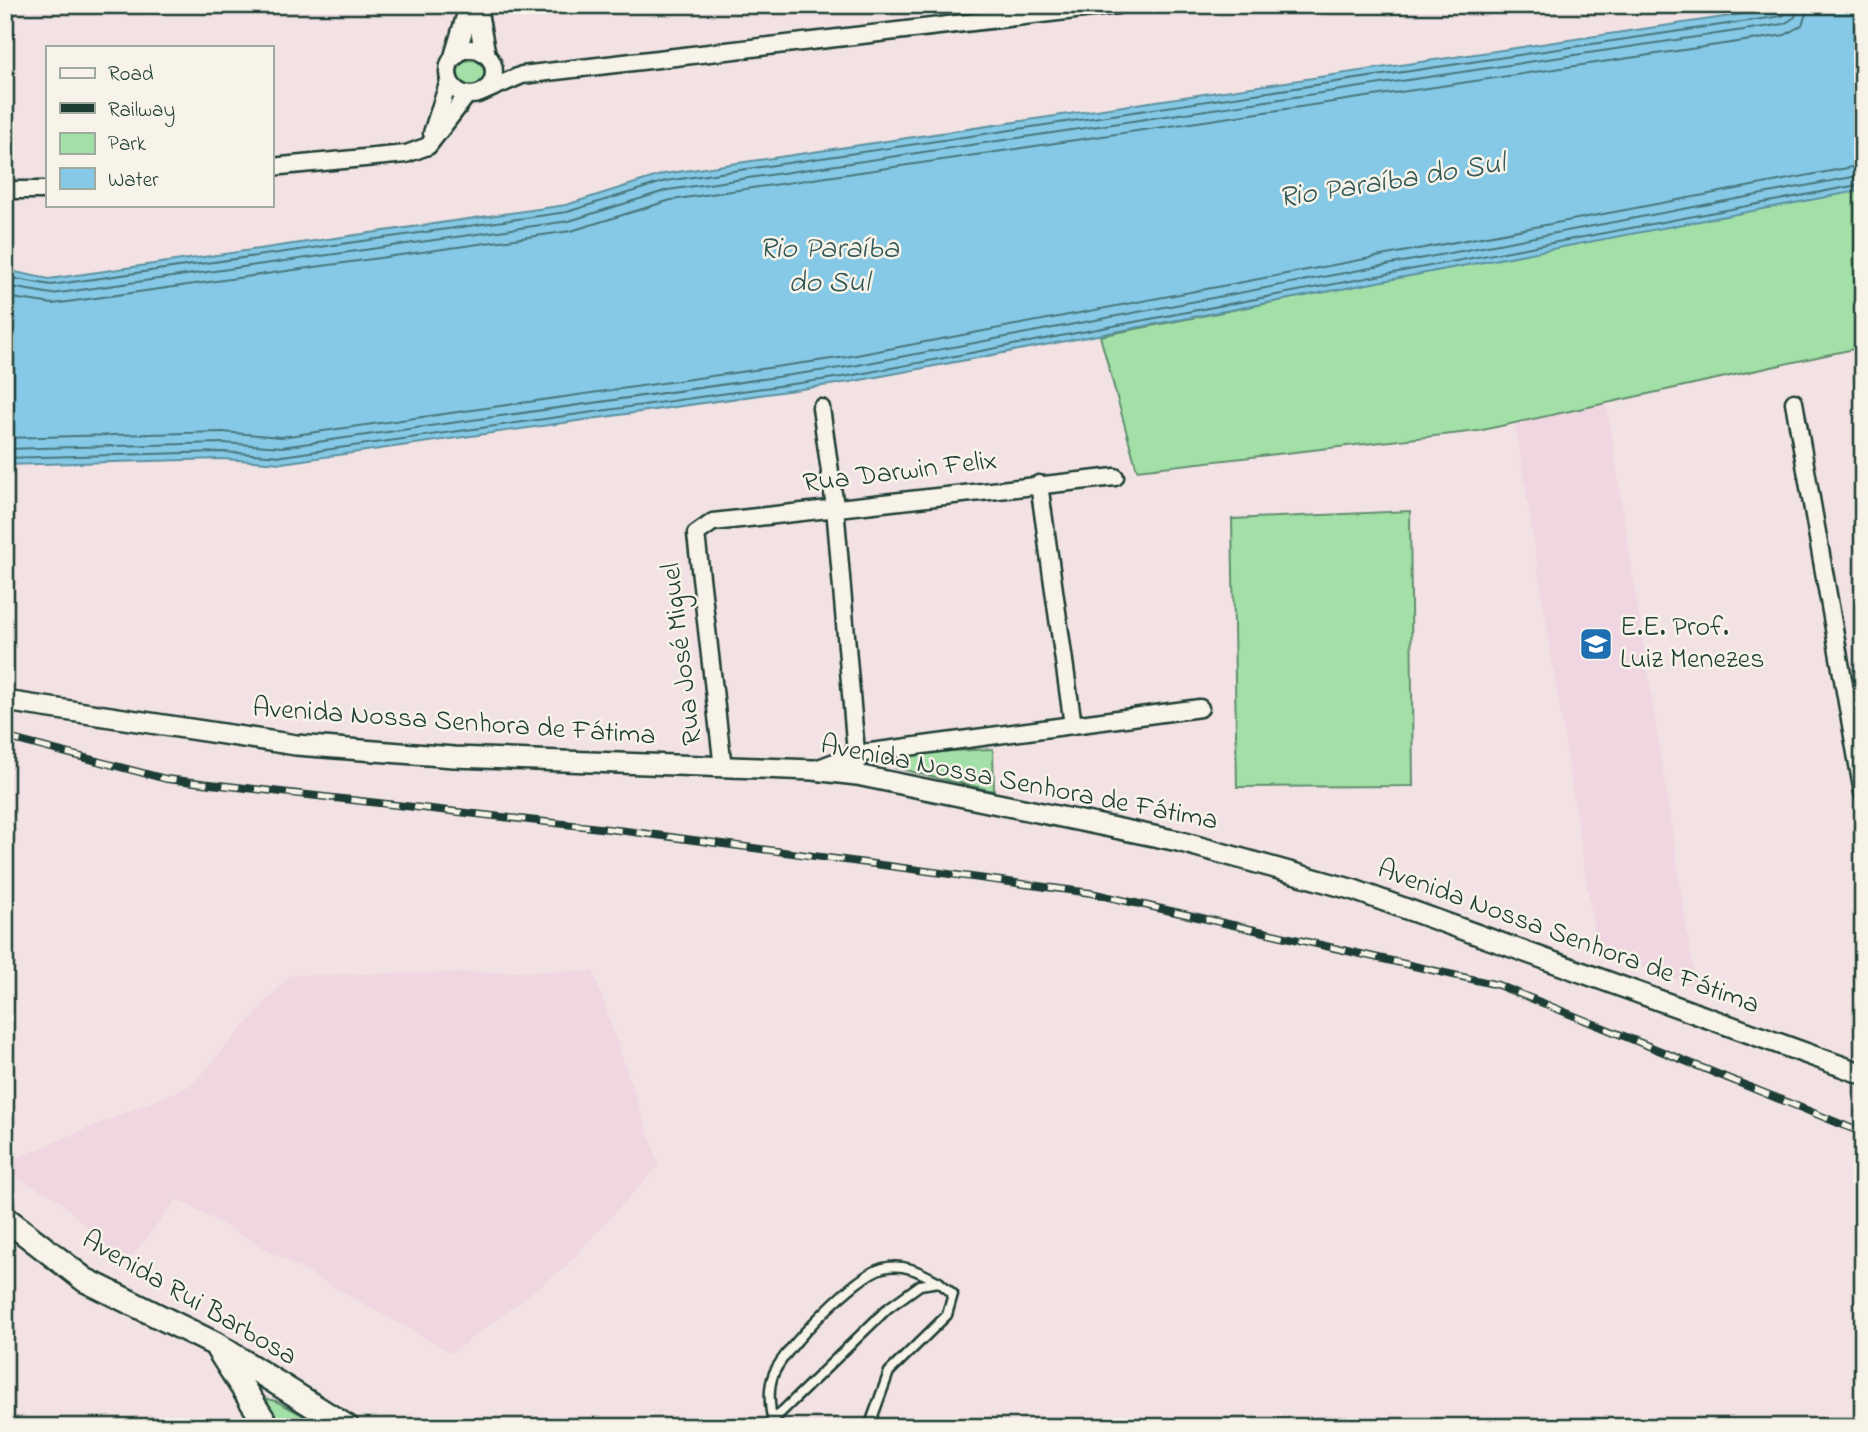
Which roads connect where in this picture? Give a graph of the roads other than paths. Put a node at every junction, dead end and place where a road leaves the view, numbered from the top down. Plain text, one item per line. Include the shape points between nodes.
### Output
1 (470, 5) edge
2 (476, 5) edge
3 (968, 5) edge
4 (1118, 5) edge
5 (970, 23) junction
6 (455, 55) junction
7 (489, 60) junction
8 (522, 75) junction
9 (449, 81) junction
10 (475, 94) junction
11 (428, 146) junction
12 (273, 167) edge
13 (5, 190) edge
14 (46, 190) edge
15 (1794, 402) dead end
16 (821, 408) dead end
17 (1115, 477) dead end
18 (1039, 484) junction
19 (835, 507) junction
20 (696, 534) joint
21 (5, 701) edge
22 (1200, 708) dead end
23 (1073, 725) junction
24 (856, 754) junction
25 (723, 768) junction
26 (813, 770) junction
27 (857, 775) junction
28 (1863, 793) edge
29 (1863, 1074) edge
30 (5, 1218) edge
31 (939, 1282) junction
32 (215, 1344) junction
33 (771, 1425) edge
34 (268, 1427) edge
35 (347, 1427) edge
36 (869, 1427) edge

1 - 6 street
2 - 7 street
3 - 5 street
4 - 5 street
5 - 8 street
6 - 7 street via 473,49
6 - 9 street via 448,67
7 - 8 street
7 - 10 street via 492,81
8 - 10 street
9 - 10 street via 457,90
9 - 11 street
10 - 11 street
11 - 12 street via 407,154
13 - 14 street
15 - 28 street
16 - 19 street
17 - 18 street, Rua Darwin Felix
18 - 19 street, Rua Darwin Felix
18 - 23 street
19 - 20 street, Rua Darwin Felix via 713,522
19 - 24 street
20 - 25 street, Rua José Miguel
21 - 25 street, Avenida Nossa Senhora de Fátima via 296,745
22 - 23 street
23 - 24 street
24 - 26 street
24 - 27 street
25 - 26 street, Avenida Nossa Senhora de Fátima
26 - 27 street, Avenida Nossa Senhora de Fátima
27 - 29 street, Avenida Nossa Senhora de Fátima via 1178,841 1354,890
30 - 32 main road, Avenida Rui Barbosa via 85,1280
31 - 33 lane via 920,1285 888,1308
31 - 33 lane via 911,1267 881,1268 857,1281 795,1344 774,1373
31 - 36 lane via 953,1294 947,1315 889,1372
32 - 34 main road
32 - 35 main road, Avenida Rui Barbosa

